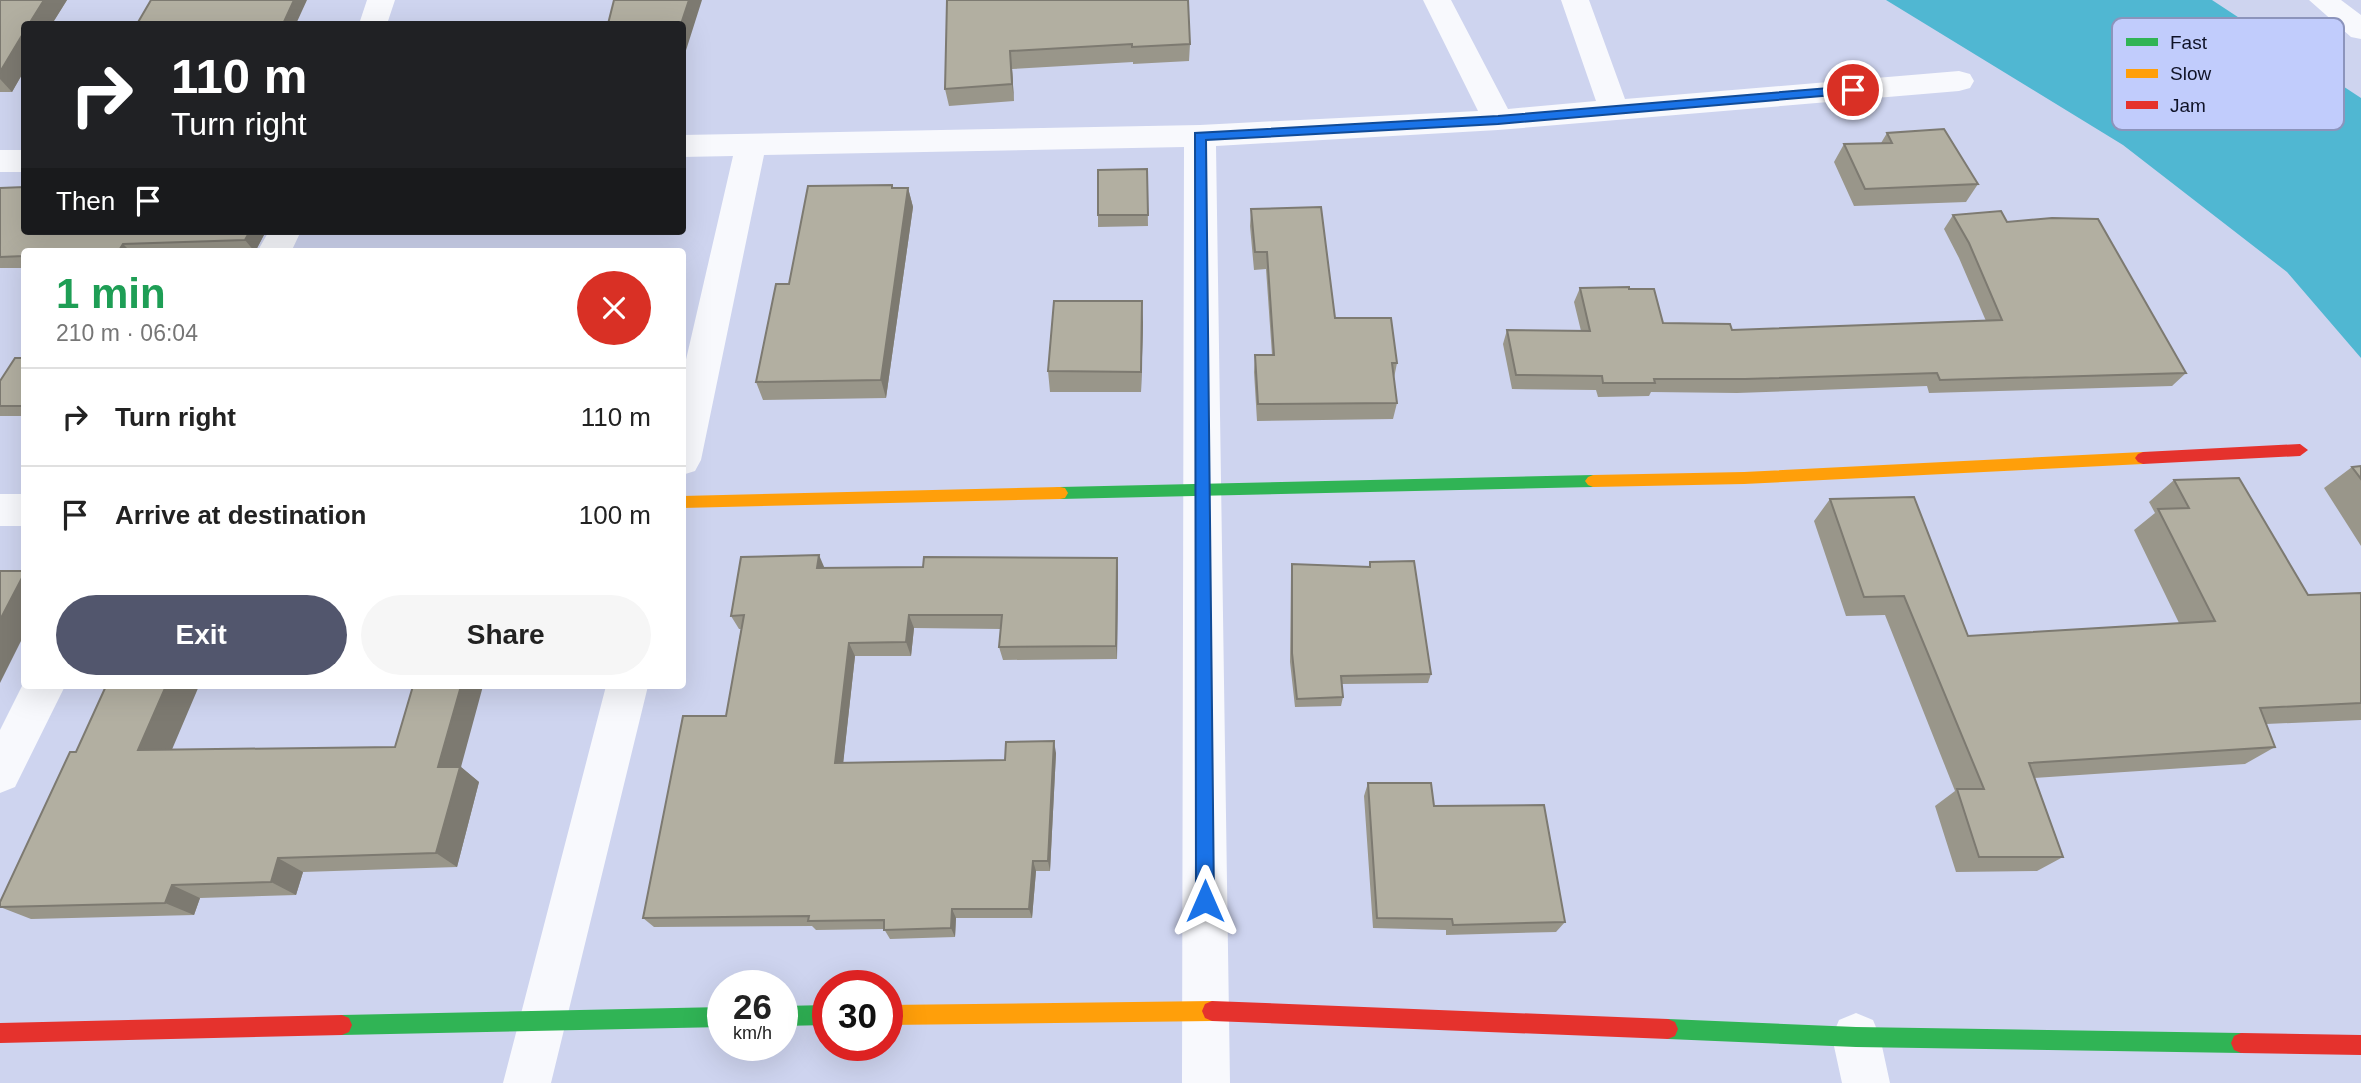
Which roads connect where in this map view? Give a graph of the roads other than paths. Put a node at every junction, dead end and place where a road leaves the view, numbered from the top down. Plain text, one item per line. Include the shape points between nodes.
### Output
1 (381, 0) edge
2 (1437, 0) edge
3 (1575, 0) edge
4 (2323, 0) edge
5 (374, 21) edge
6 (2361, 30) edge
7 (1959, 81) dead end
8 (1614, 110) junction
9 (1498, 120) junction
10 (1200, 136) junction
11 (751, 144) junction
12 (686, 146) edge
13 (0, 161) edge
14 (21, 161) edge
15 (686, 442) edge
16 (2300, 450) dead end
17 (1202, 490) junction
18 (686, 502) edge
19 (0, 510) edge
20 (21, 510) edge
21 (42, 689) edge
22 (626, 689) edge
23 (0, 773) edge
24 (1206, 1011) junction
25 (903, 1015) edge
26 (707, 1017) edge
27 (543, 1019) junction
28 (0, 1033) edge
29 (1856, 1037) junction
30 (2361, 1045) edge
31 (527, 1083) edge
32 (1206, 1083) edge
33 (1867, 1083) edge

1 - 5 street
2 - 9 street
3 - 8 street
4 - 6 street
7 - 8 street
8 - 9 street
9 - 10 street
10 - 11 street
10 - 17 street
11 - 12 street
11 - 15 street
13 - 14 street
16 - 17 main road via 1744,478
17 - 18 main road
17 - 24 street
19 - 20 street
21 - 23 street
22 - 27 street
24 - 25 main road
24 - 29 main road
24 - 32 street
26 - 27 main road
27 - 28 main road
27 - 31 street
29 - 30 main road
29 - 33 street

